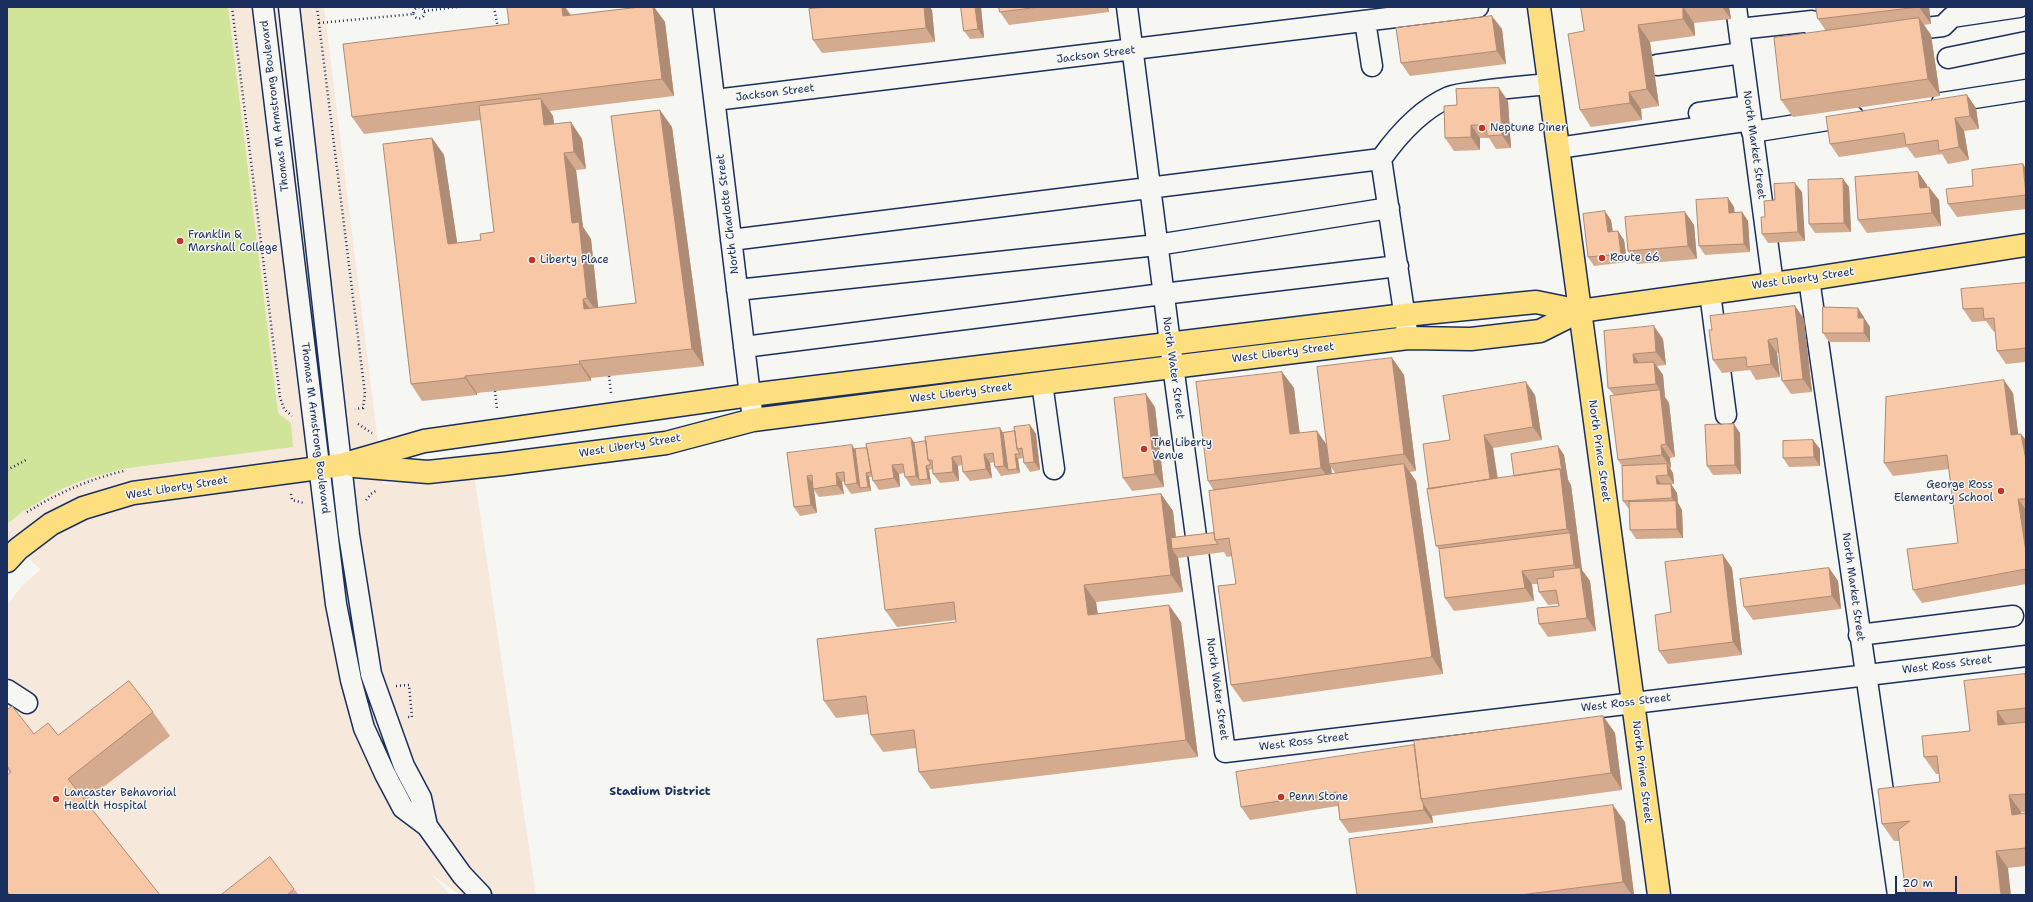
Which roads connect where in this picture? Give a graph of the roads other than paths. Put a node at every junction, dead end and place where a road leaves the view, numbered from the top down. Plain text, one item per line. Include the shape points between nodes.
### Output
1 (263, 7) edge
2 (289, 7) edge
3 (703, 7) edge
4 (1127, 7) edge
5 (1478, 7) edge
6 (1540, 7) edge
7 (1736, 7) edge
8 (2019, 7) edge
9 (1344, 15) edge
10 (1365, 21) junction
11 (1739, 29) junction
12 (1881, 34) edge
13 (1858, 36) edge
14 (2026, 42) edge
15 (1132, 50) junction
16 (1742, 54) junction
17 (1948, 58) dead end
18 (1657, 65) dead end
19 (1372, 66) dead end
20 (1550, 84) junction
21 (2026, 90) edge
22 (715, 100) junction
23 (1924, 105) edge
24 (1870, 114) edge
25 (1751, 119) junction
26 (1557, 141) junction
27 (1381, 159) junction
28 (1149, 187) junction
29 (1389, 208) junction
30 (731, 240) junction
31 (1157, 245) junction
32 (2026, 246) edge
33 (1398, 266) junction
34 (1809, 279) junction
35 (1773, 284) junction
36 (738, 290) junction
37 (1710, 293) junction
38 (1163, 294) junction
39 (1580, 311) junction
40 (1405, 315) junction
41 (1408, 338) junction
42 (1170, 343) junction
43 (744, 347) junction
44 (1173, 367) junction
45 (1042, 383) junction
46 (750, 395) junction
47 (1726, 414) dead end
48 (753, 420) junction
49 (331, 467) junction
50 (1054, 469) dead end
51 (7, 561) edge
52 (2013, 616) dead end
53 (1859, 635) junction
54 (2026, 656) edge
55 (1865, 675) junction
56 (7, 690) edge
57 (27, 703) dead end
58 (1634, 703) junction
59 (1226, 752) joint
60 (480, 895) edge
61 (1659, 895) edge
62 (1898, 895) edge

1 - 49 street, Thomas M Armstrong Boulevard
2 - 49 street, Thomas M Armstrong Boulevard
3 - 22 street, North Charlotte Street
4 - 15 street, North Water Street
5 - 10 street, Jackson Street
6 - 20 main road, North Prince Street
7 - 11 street, North Market Street
8 - 12 street via 1952,17 1942,26
9 - 10 street, Jackson Street
9 - 15 street, Jackson Street
10 - 19 street
11 - 13 street via 1812,21 1819,41
11 - 16 street, North Market Street
14 - 17 street
15 - 22 street, Jackson Street
15 - 28 street, North Water Street
16 - 18 street
16 - 25 street, North Market Street
20 - 26 main road, North Prince Street
20 - 27 street via 1496,89 1450,97 1429,110 1398,137
21 - 23 street
22 - 30 street, North Charlotte Street
24 - 25 street
25 - 26 street
25 - 35 street, North Market Street
26 - 39 main road, North Prince Street
27 - 28 street
27 - 29 street
28 - 30 street
28 - 31 street, North Water Street
29 - 31 street
29 - 33 street
30 - 36 street, North Charlotte Street
31 - 36 street
31 - 38 street, North Water Street
32 - 34 main road, West Liberty Street
33 - 38 street
33 - 40 street
34 - 35 main road, West Liberty Street
34 - 53 street, North Market Street
35 - 37 main road, West Liberty Street
36 - 43 street, North Charlotte Street
37 - 39 main road, West Liberty Street
37 - 47 street
38 - 42 street, North Water Street
38 - 43 street
39 - 40 main road, West Liberty Street via 1536,302
39 - 41 main road, West Liberty Street via 1540,331 1470,340
39 - 58 main road, North Prince Street
40 - 41 street
40 - 42 main road, West Liberty Street
41 - 44 main road, West Liberty Street
42 - 44 street, North Water Street
42 - 46 main road, West Liberty Street
43 - 46 street, North Charlotte Street
44 - 45 main road, West Liberty Street
44 - 59 street, North Water Street
45 - 48 main road, West Liberty Street
45 - 50 street
46 - 48 street, North Charlotte Street
46 - 49 main road, West Liberty Street via 424,441
48 - 49 main road, West Liberty Street via 666,443 428,472
49 - 51 main road, West Liberty Street via 133,493 83,508 51,524
49 - 60 street, Thomas M Armstrong Boulevard via 352,549 371,674 404,766 421,798 427,826 462,875
52 - 53 street
53 - 55 street, North Market Street
54 - 55 street, West Ross Street
55 - 58 street, West Ross Street
55 - 62 street, North Market Street
56 - 57 street
58 - 59 street, West Ross Street
58 - 61 main road, North Prince Street

